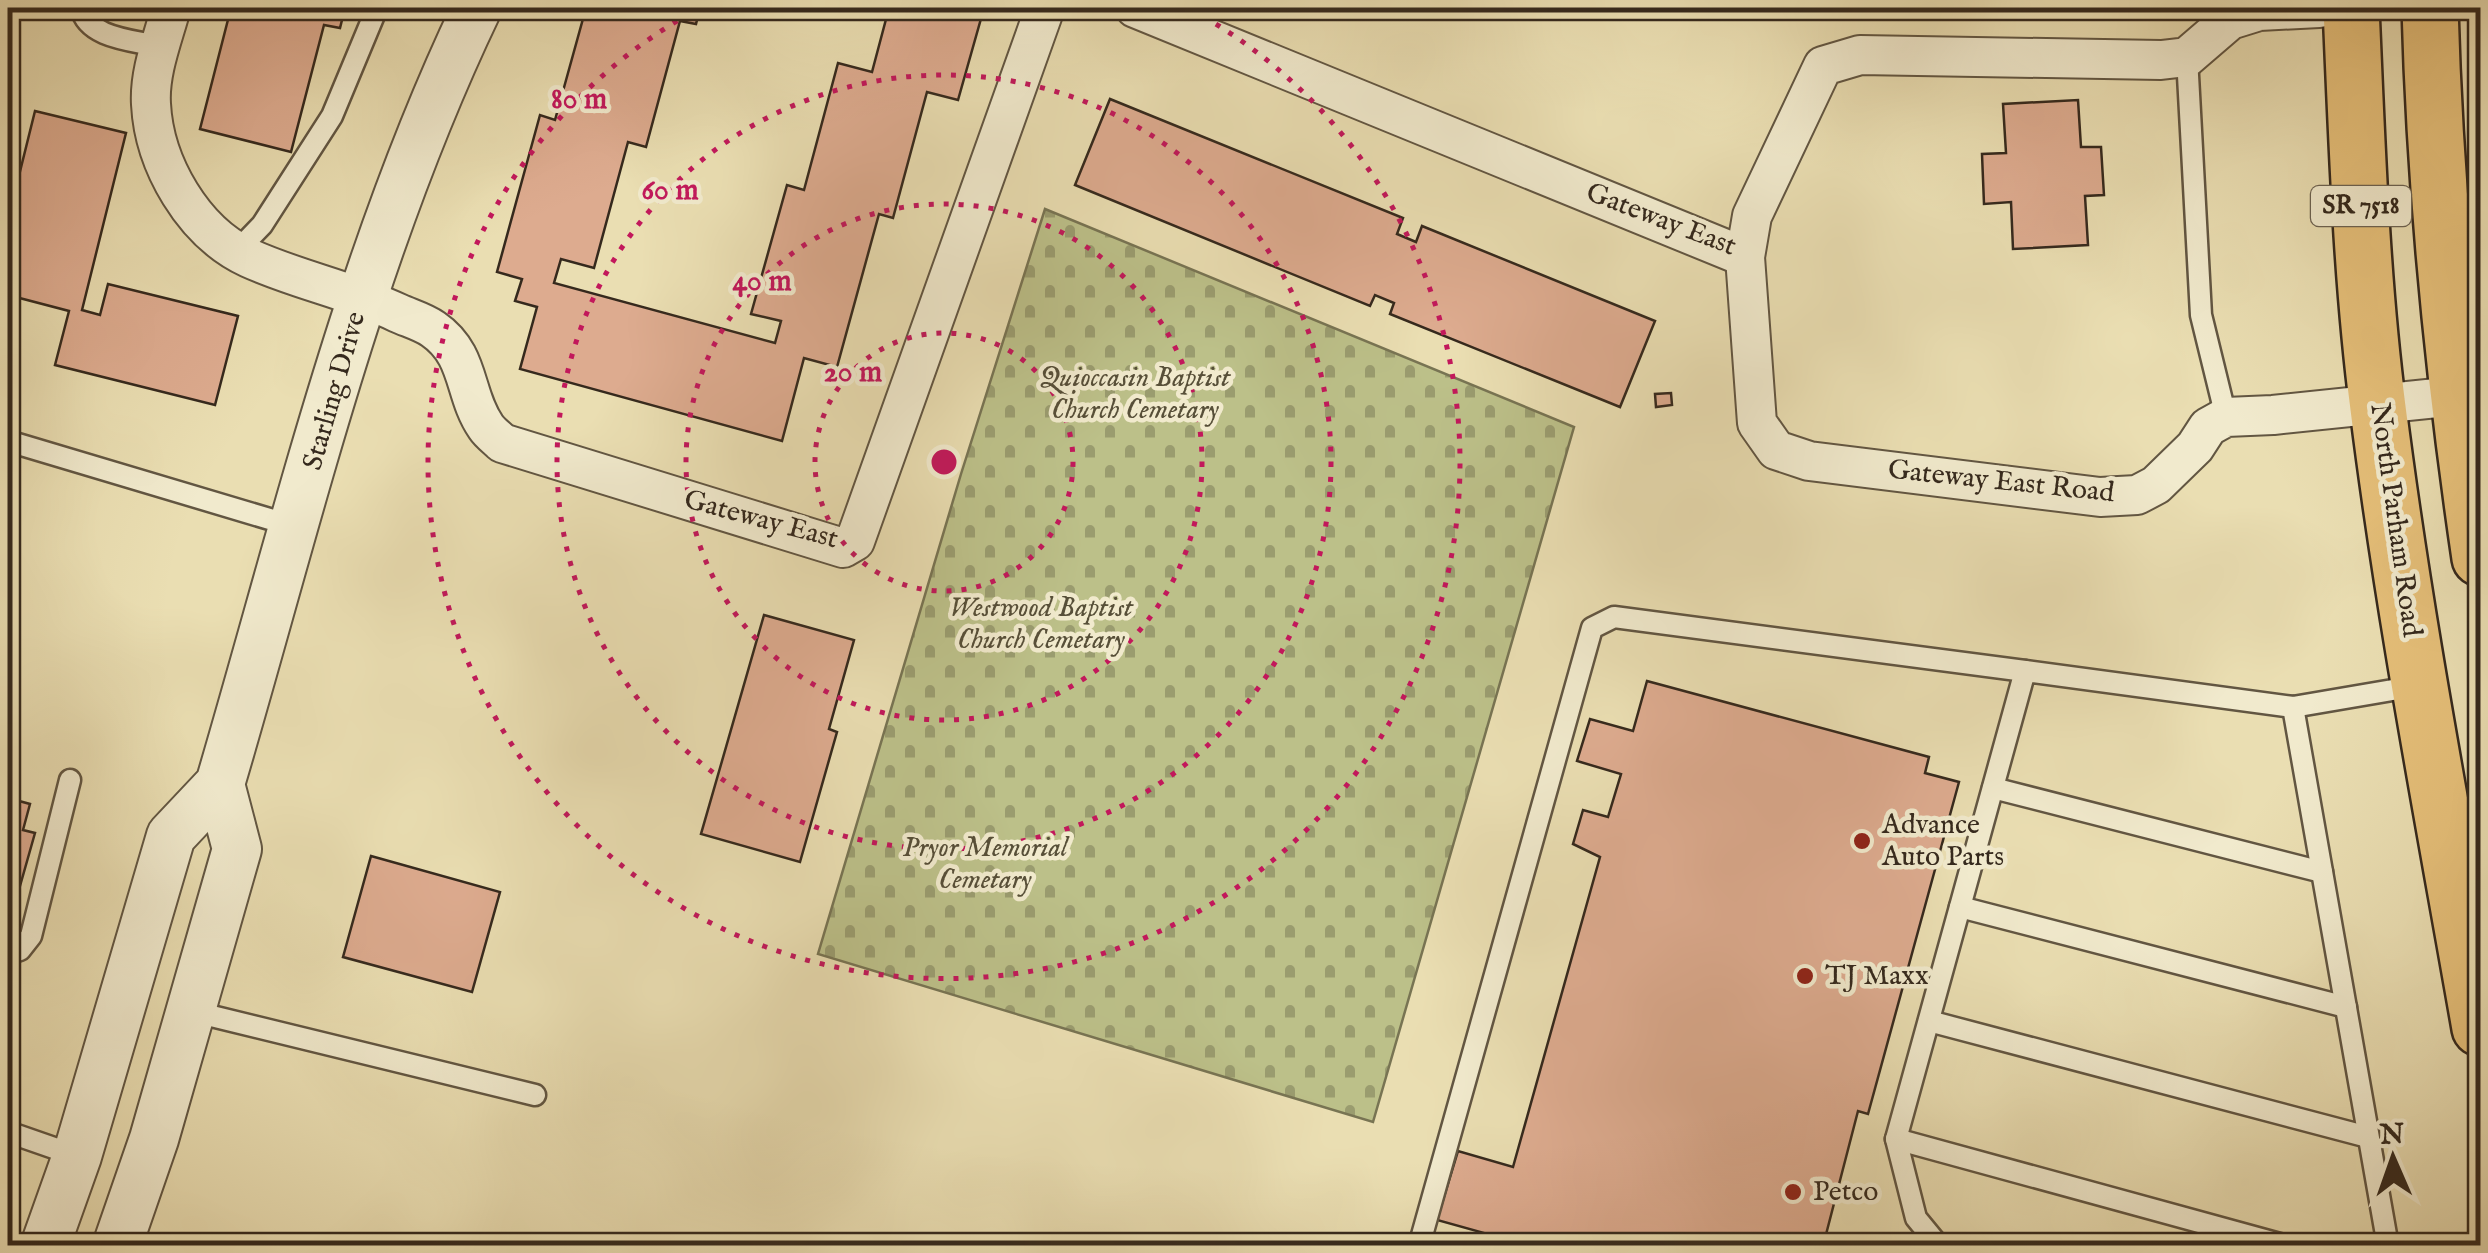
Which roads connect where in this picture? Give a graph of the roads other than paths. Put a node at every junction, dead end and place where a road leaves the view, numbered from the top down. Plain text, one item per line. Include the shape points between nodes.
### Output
1 (81, 8) edge
2 (171, 8) edge
3 (376, 8) edge
4 (477, 8) edge
5 (1045, 8) edge
6 (1135, 8) edge
7 (2319, 8) edge
8 (2351, 8) edge
9 (2430, 8) edge
10 (161, 48) junction
11 (2187, 57) junction
12 (237, 250) junction
13 (1745, 257) junction
14 (362, 296) junction
15 (2456, 396) junction
16 (2377, 404) junction
17 (2226, 417) junction
18 (8, 440) edge
19 (295, 526) junction
20 (2480, 558) edge
21 (2026, 670) junction
22 (2420, 686) junction
23 (2293, 707) junction
24 (70, 780) dead end
25 (220, 784) junction
26 (1993, 788) junction
27 (2322, 872) junction
28 (1960, 907) junction
29 (8, 954) edge
30 (2346, 1007) junction
31 (191, 1010) junction
32 (1929, 1021) junction
33 (2480, 1028) edge
34 (535, 1095) dead end
35 (8, 1132) edge
36 (2368, 1137) junction
37 (1896, 1139) junction
38 (77, 1156) junction
39 (45, 1246) edge
40 (116, 1246) edge
41 (1419, 1246) edge
42 (1939, 1246) edge
43 (2288, 1246) edge
44 (2388, 1246) edge

1 - 10 lane via 94,30
2 - 10 street, Gateway East
3 - 12 lane via 332,116 262,224
4 - 14 street, Starling Drive via 390,212
5 - 14 street, Gateway East via 855,541 844,548 502,444 486,428 450,346 432,329
6 - 13 street, Gateway East
7 - 11 street via 2230,20
8 - 16 highway, North Parham Road / SR 7518
9 - 15 highway, SR 7518
10 - 12 street, Gateway East via 151,102 166,169 212,233
11 - 13 street, Gateway East via 1860,56 1823,66 1752,216
11 - 17 lane via 2201,314
12 - 14 street, Gateway East
13 - 17 street, Gateway East Road via 1757,423 1776,450 1809,461 2100,497 2137,494
14 - 19 street, Starling Drive
15 - 16 street
15 - 20 highway, SR 7518
16 - 17 street
16 - 22 highway, North Parham Road / SR 7518
18 - 19 lane
19 - 25 street, Starling Drive
21 - 23 lane
21 - 26 lane
21 - 41 lane via 1614,617 1592,628
22 - 23 lane
22 - 33 highway, North Parham Road / SR 7518
23 - 27 lane
24 - 29 lane via 31,936
25 - 31 street via 237,849
25 - 38 street, Starling Drive via 171,836
26 - 27 lane
26 - 28 lane
27 - 30 lane
28 - 30 lane
28 - 32 lane
30 - 36 lane
31 - 34 lane
31 - 40 street
32 - 36 lane
32 - 37 lane
35 - 38 lane
36 - 44 lane
37 - 42 lane via 1916,1218
37 - 43 lane
38 - 39 street, Starling Drive

